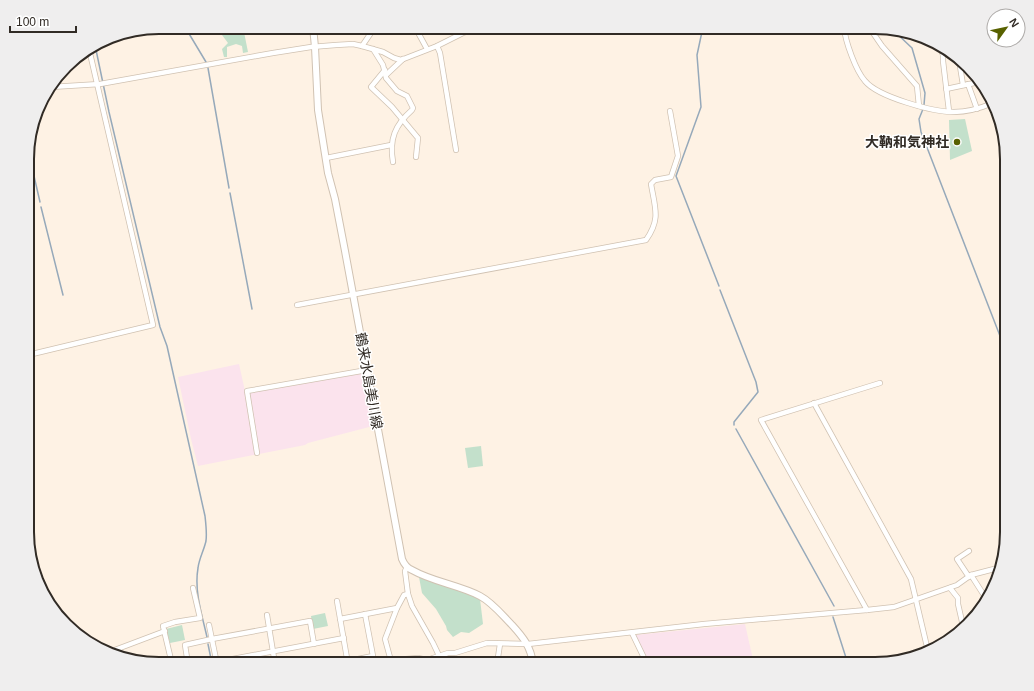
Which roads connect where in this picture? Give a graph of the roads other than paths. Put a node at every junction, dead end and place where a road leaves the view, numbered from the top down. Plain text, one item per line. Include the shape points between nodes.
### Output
1 (314, 34) edge
2 (370, 34) edge
3 (419, 34) edge
4 (461, 34) edge
5 (845, 34) edge
6 (874, 34) edge
7 (362, 46) junction
8 (436, 46) junction
9 (315, 47) junction
10 (374, 49) junction
11 (427, 49) junction
12 (91, 54) edge
13 (943, 55) edge
14 (403, 59) junction
15 (961, 67) edge
16 (385, 72) junction
17 (974, 83) edge
18 (100, 84) junction
19 (965, 84) junction
20 (57, 87) edge
21 (946, 88) junction
22 (988, 105) edge
23 (919, 106) junction
24 (977, 109) junction
25 (670, 111) dead end
26 (949, 111) junction
27 (403, 118) junction
28 (391, 145) junction
29 (456, 150) dead end
30 (326, 158) junction
31 (416, 158) dead end
32 (393, 162) dead end
33 (353, 295) junction
34 (297, 305) dead end
35 (34, 354) edge
36 (367, 370) junction
37 (880, 383) dead end
38 (814, 403) junction
39 (257, 453) dead end
40 (969, 551) dead end
41 (407, 567) junction
42 (994, 569) edge
43 (970, 576) junction
44 (193, 588) dead end
45 (950, 588) junction
46 (408, 594) junction
47 (983, 595) edge
48 (915, 600) junction
49 (337, 601) dead end
50 (397, 608) junction
51 (867, 610) junction
52 (365, 614) junction
53 (267, 615) dead end
54 (340, 619) junction
55 (962, 622) edge
56 (209, 625) dead end
57 (269, 629) junction
58 (164, 631) junction
59 (632, 633) junction
60 (344, 638) junction
61 (212, 639) junction
62 (314, 644) junction
63 (500, 644) junction
64 (528, 644) junction
65 (927, 646) edge
66 (117, 649) edge
67 (272, 651) junction
68 (439, 656) junction
69 (170, 657) edge
70 (187, 657) edge
71 (216, 657) edge
72 (244, 657) edge
73 (273, 657) edge
74 (347, 657) edge
75 (369, 657) edge
76 (390, 657) edge
77 (436, 657) edge
78 (498, 657) edge
79 (532, 657) edge
80 (644, 657) edge

1 - 9 main road, 鶴来水島美川線
2 - 7 street
3 - 11 street
4 - 8 street
5 - 23 street via 865,81 885,95
6 - 23 street via 914,82
7 - 9 street via 347,44
7 - 10 street
8 - 11 street
8 - 29 street via 440,53
9 - 18 street
9 - 30 main road, 鶴来水島美川線 via 318,110
10 - 14 street
10 - 16 street
11 - 14 street
12 - 18 street
13 - 21 street
14 - 16 street
15 - 19 street
16 - 27 street via 386,78 397,91 407,96 411,102 412,110
16 - 27 street via 371,87
17 - 19 street
18 - 20 street
18 - 35 street via 153,325
19 - 21 street
19 - 24 street
21 - 26 street
22 - 24 street
23 - 26 street
24 - 26 street
25 - 33 street via 678,156 671,177 655,180 651,184 657,216 653,230 646,240
27 - 28 street
27 - 31 street via 418,138
28 - 30 street
28 - 32 street
30 - 33 main road, 鶴来水島美川線
33 - 34 street
33 - 36 main road, 鶴来水島美川線
36 - 39 street via 247,391
36 - 41 main road, 鶴来水島美川線 via 402,559
37 - 38 street
38 - 48 street via 911,579
38 - 51 street via 761,420
40 - 43 street via 957,559
41 - 46 street via 405,571
41 - 64 main road via 489,601
42 - 43 street
43 - 45 street
43 - 47 street
44 - 58 street via 200,618 163,626
45 - 48 street
45 - 55 street via 958,598
46 - 50 street
46 - 68 street
48 - 51 street
48 - 65 street
49 - 54 street
50 - 52 street
50 - 76 street via 385,639
51 - 59 street
52 - 54 street
52 - 75 street via 373,656
53 - 57 street
54 - 60 street
56 - 61 street
57 - 61 street
57 - 62 street via 310,621
57 - 67 street
58 - 66 street
58 - 69 street
59 - 64 street
59 - 80 street
60 - 62 street
60 - 74 street
61 - 70 street via 185,645
61 - 71 street
62 - 67 street
63 - 64 street
63 - 68 street via 487,643
63 - 78 street
64 - 79 main road
67 - 72 street
67 - 73 street
68 - 77 street

